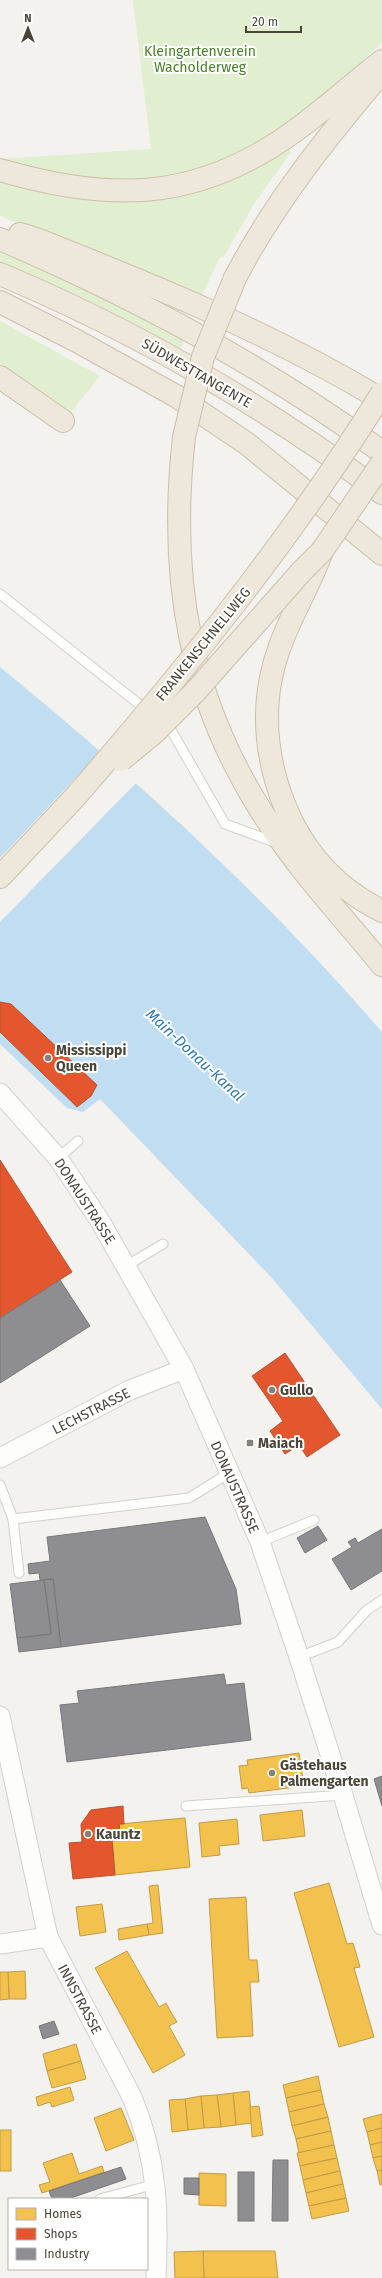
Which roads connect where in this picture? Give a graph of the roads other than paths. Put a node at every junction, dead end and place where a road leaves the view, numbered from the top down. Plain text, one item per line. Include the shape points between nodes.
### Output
1 (382, 62) edge
2 (382, 72) edge
3 (0, 170) edge
4 (0, 229) edge
5 (0, 239) edge
6 (0, 274) edge
7 (0, 302) edge
8 (0, 377) edge
9 (382, 393) edge
10 (382, 400) edge
11 (63, 420) dead end
12 (382, 452) edge
13 (382, 463) edge
14 (382, 493) edge
15 (322, 551) junction
16 (382, 554) edge
17 (0, 594) edge
18 (76, 796) junction
19 (285, 846) junction
20 (0, 877) edge
21 (382, 911) edge
22 (360, 938) junction
23 (382, 957) edge
24 (382, 965) edge
25 (0, 1093) edge
26 (78, 1141) dead end
27 (58, 1158) junction
28 (164, 1244) dead end
29 (126, 1266) junction
30 (184, 1369) junction
31 (0, 1458) edge
32 (229, 1473) junction
33 (0, 1485) edge
34 (13, 1518) junction
35 (314, 1520) dead end
36 (260, 1542) junction
37 (19, 1573) dead end
38 (382, 1600) edge
39 (299, 1657) junction
40 (0, 1716) edge
41 (343, 1795) junction
42 (186, 1806) dead end
43 (382, 1925) edge
44 (48, 1937) junction
45 (0, 1944) edge
46 (155, 2184) junction
47 (104, 2198) edge
48 (156, 2278) edge

1 - 3 highway via 292,133 243,163 210,177 133,192 71,188
2 - 19 highway, bridge via 298,178 265,226 235,278 203,357 184,437 178,497 178,541 184,603 196,662 208,701 230,755 256,802
4 - 10 highway via 36,239 219,315 313,360
5 - 12 highway via 189,328 295,392
6 - 14 highway, SÜDWESTTANGENTE via 156,348 226,388
7 - 16 highway via 176,396 246,443
8 - 11 highway
9 - 18 highway, FRANKENSCHNELLWEG, bridge via 299,519 262,570 136,727
13 - 15 highway, bridge
15 - 18 highway, bridge via 195,692 154,733
15 - 21 highway via 313,576 284,632 274,666 268,693 266,722 269,751 278,787 289,814 311,851 336,880 362,900
17 - 19 lane via 171,730 225,824
18 - 20 highway, FRANKENSCHNELLWEG
19 - 22 highway via 314,885
22 - 23 highway
22 - 24 highway
25 - 27 street, DONAUSTRASSE
26 - 27 lane
27 - 29 street, DONAUSTRASSE
28 - 29 lane
29 - 30 street, DONAUSTRASSE
30 - 31 street, LECHSTRASSE via 130,1390
30 - 32 street, DONAUSTRASSE
32 - 34 lane via 189,1498
32 - 36 street, DONAUSTRASSE
33 - 34 lane
34 - 37 lane
35 - 36 lane
36 - 39 street, DONAUSTRASSE
38 - 39 lane via 367,1610 338,1642
39 - 41 street, DONAUSTRASSE
40 - 44 street, INNSTRASSE
41 - 42 lane
41 - 43 street, DONAUSTRASSE
44 - 45 street
44 - 46 street, INNSTRASSE via 132,2097 143,2124
46 - 47 lane
46 - 48 street, INNSTRASSE via 158,2219

